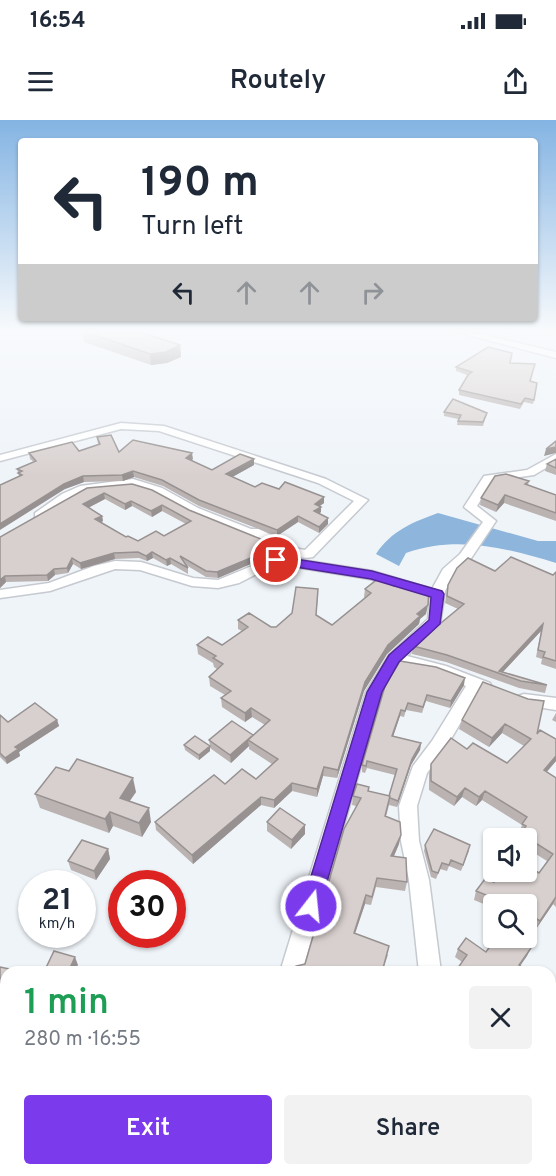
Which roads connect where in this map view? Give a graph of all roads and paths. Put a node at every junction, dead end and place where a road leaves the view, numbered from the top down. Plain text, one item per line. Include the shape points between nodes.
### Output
1 (556, 457) edge
2 (0, 458) edge
3 (28, 523) edge
4 (0, 594) edge
5 (438, 594) junction
6 (394, 659) junction
7 (476, 684) junction
8 (556, 704) edge
9 (293, 966) edge
10 (429, 966) edge

1 - 5 street via 530,472 488,478 470,507 490,521 465,557 448,572
2 - 3 street via 121,426 160,428 322,481 362,500 308,554 296,553 255,532 194,511 158,491 133,483 85,488
4 - 5 street via 49,587 116,565 144,568 196,585 220,584 244,577 269,560 372,575
5 - 6 street via 435,621
6 - 7 street via 422,662
6 - 9 street via 374,692
7 - 8 street via 501,694
7 - 10 street via 419,771 408,806

